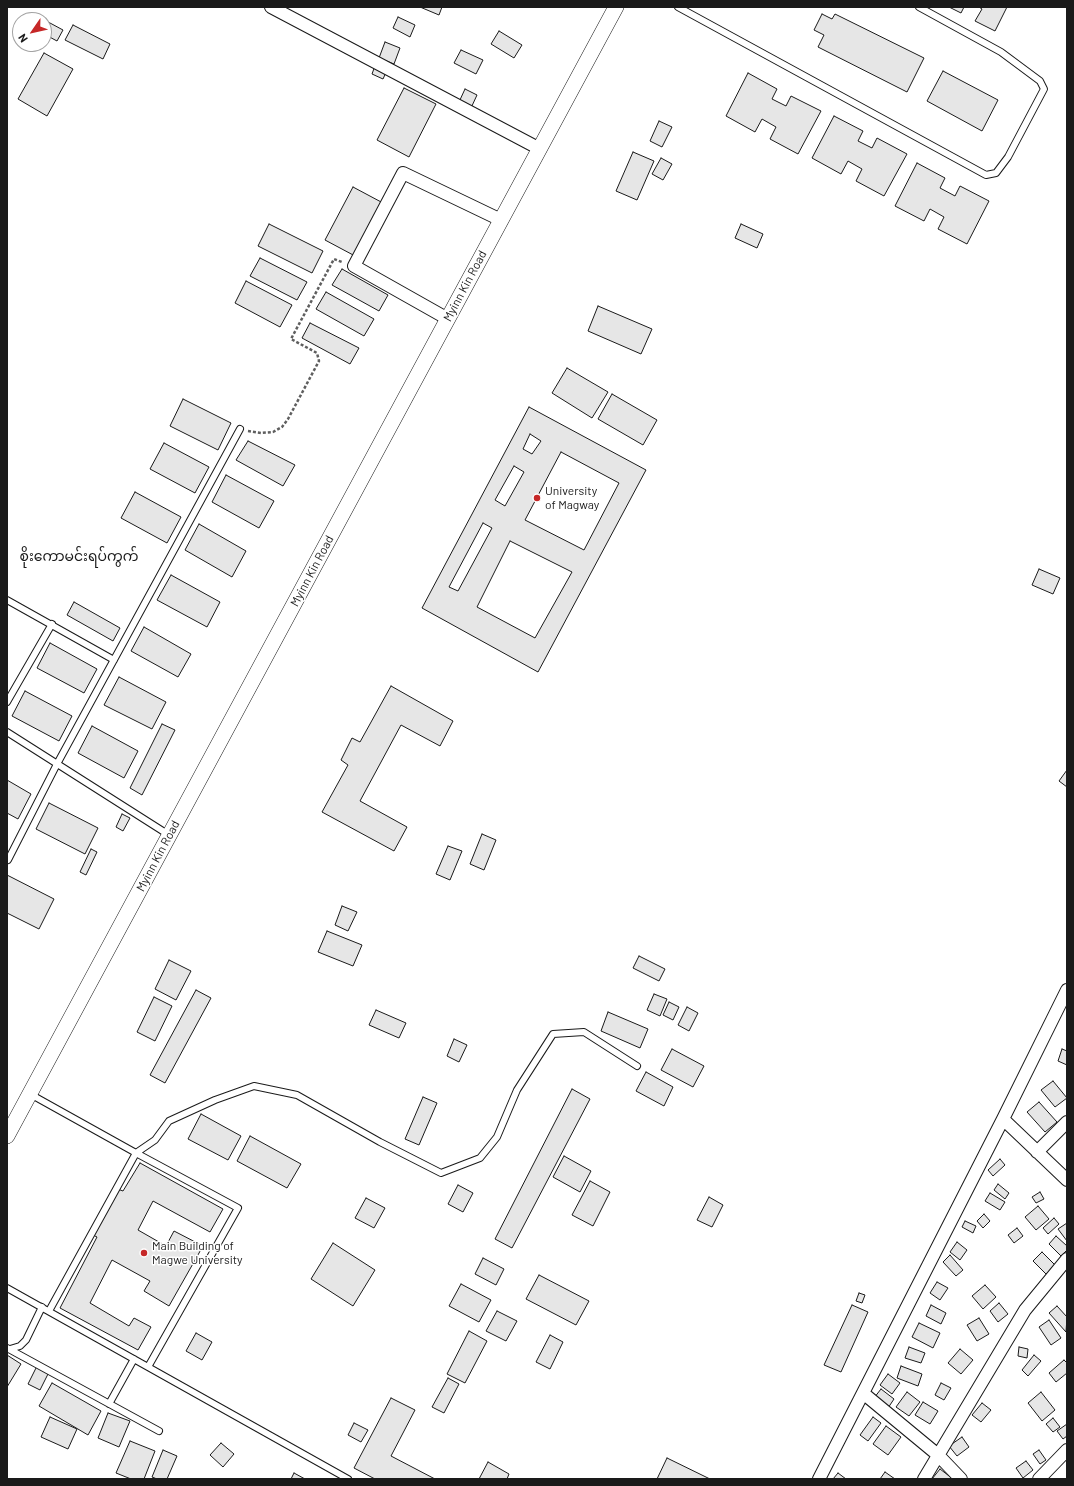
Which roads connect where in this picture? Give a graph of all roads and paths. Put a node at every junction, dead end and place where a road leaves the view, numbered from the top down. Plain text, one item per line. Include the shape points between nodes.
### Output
1 (271, 7) edge
2 (616, 7) edge
3 (678, 7) edge
4 (920, 7) edge
5 (540, 149) junction
6 (501, 220) junction
7 (354, 266) junction
8 (448, 319) junction
9 (240, 429) joint
10 (7, 600) edge
11 (52, 624) junction
12 (114, 660) junction
13 (7, 702) edge
14 (7, 732) edge
15 (57, 764) junction
16 (170, 835) junction
17 (8, 860) dead end
18 (1067, 990) edge
19 (637, 1066) dead end
20 (30, 1094) junction
21 (1003, 1120) junction
22 (1067, 1122) edge
23 (7, 1136) edge
24 (1037, 1152) junction
25 (136, 1153) junction
26 (1067, 1180) edge
27 (1067, 1259) edge
28 (7, 1288) edge
29 (42, 1307) junction
30 (49, 1311) junction
31 (9, 1348) edge
32 (134, 1359) junction
33 (148, 1367) junction
34 (863, 1392) junction
35 (109, 1404) junction
36 (159, 1431) dead end
37 (1067, 1450) edge
38 (938, 1455) junction
39 (348, 1479) edge
40 (819, 1479) edge
41 (924, 1479) edge
42 (961, 1479) edge
43 (1039, 1479) edge

1 - 5 street
2 - 5 street, Myinn Kin Road
3 - 4 lane via 986,175 996,173 1008,157 1044,89 1040,81 1001,52
5 - 6 street, Myinn Kin Road
6 - 7 street via 403,173
6 - 8 street, Myinn Kin Road
7 - 8 street
7 - 9 path via 334,259 291,339 317,353 319,361 282,427 273,432 261,433
8 - 16 street, Myinn Kin Road
9 - 12 lane
10 - 11 lane
11 - 12 lane
11 - 13 lane
12 - 15 lane
14 - 15 lane
15 - 16 lane
15 - 17 lane
16 - 20 street, Myinn Kin Road
18 - 21 street
19 - 25 lane via 584,1032 553,1034 517,1090 496,1137 480,1158 441,1173 297,1095 254,1086 169,1121 155,1140
20 - 23 street, Myinn Kin Road
20 - 25 lane
21 - 24 street
21 - 34 street
22 - 24 street
24 - 26 street
25 - 30 lane
25 - 33 lane via 238,1208
27 - 38 street via 1026,1310
28 - 29 lane
29 - 30 lane
29 - 31 lane via 26,1340 20,1346
30 - 32 lane
31 - 35 lane
32 - 33 lane
32 - 35 lane
33 - 39 lane
34 - 38 street
34 - 40 street
35 - 36 lane
37 - 43 street
38 - 41 street
38 - 42 street

